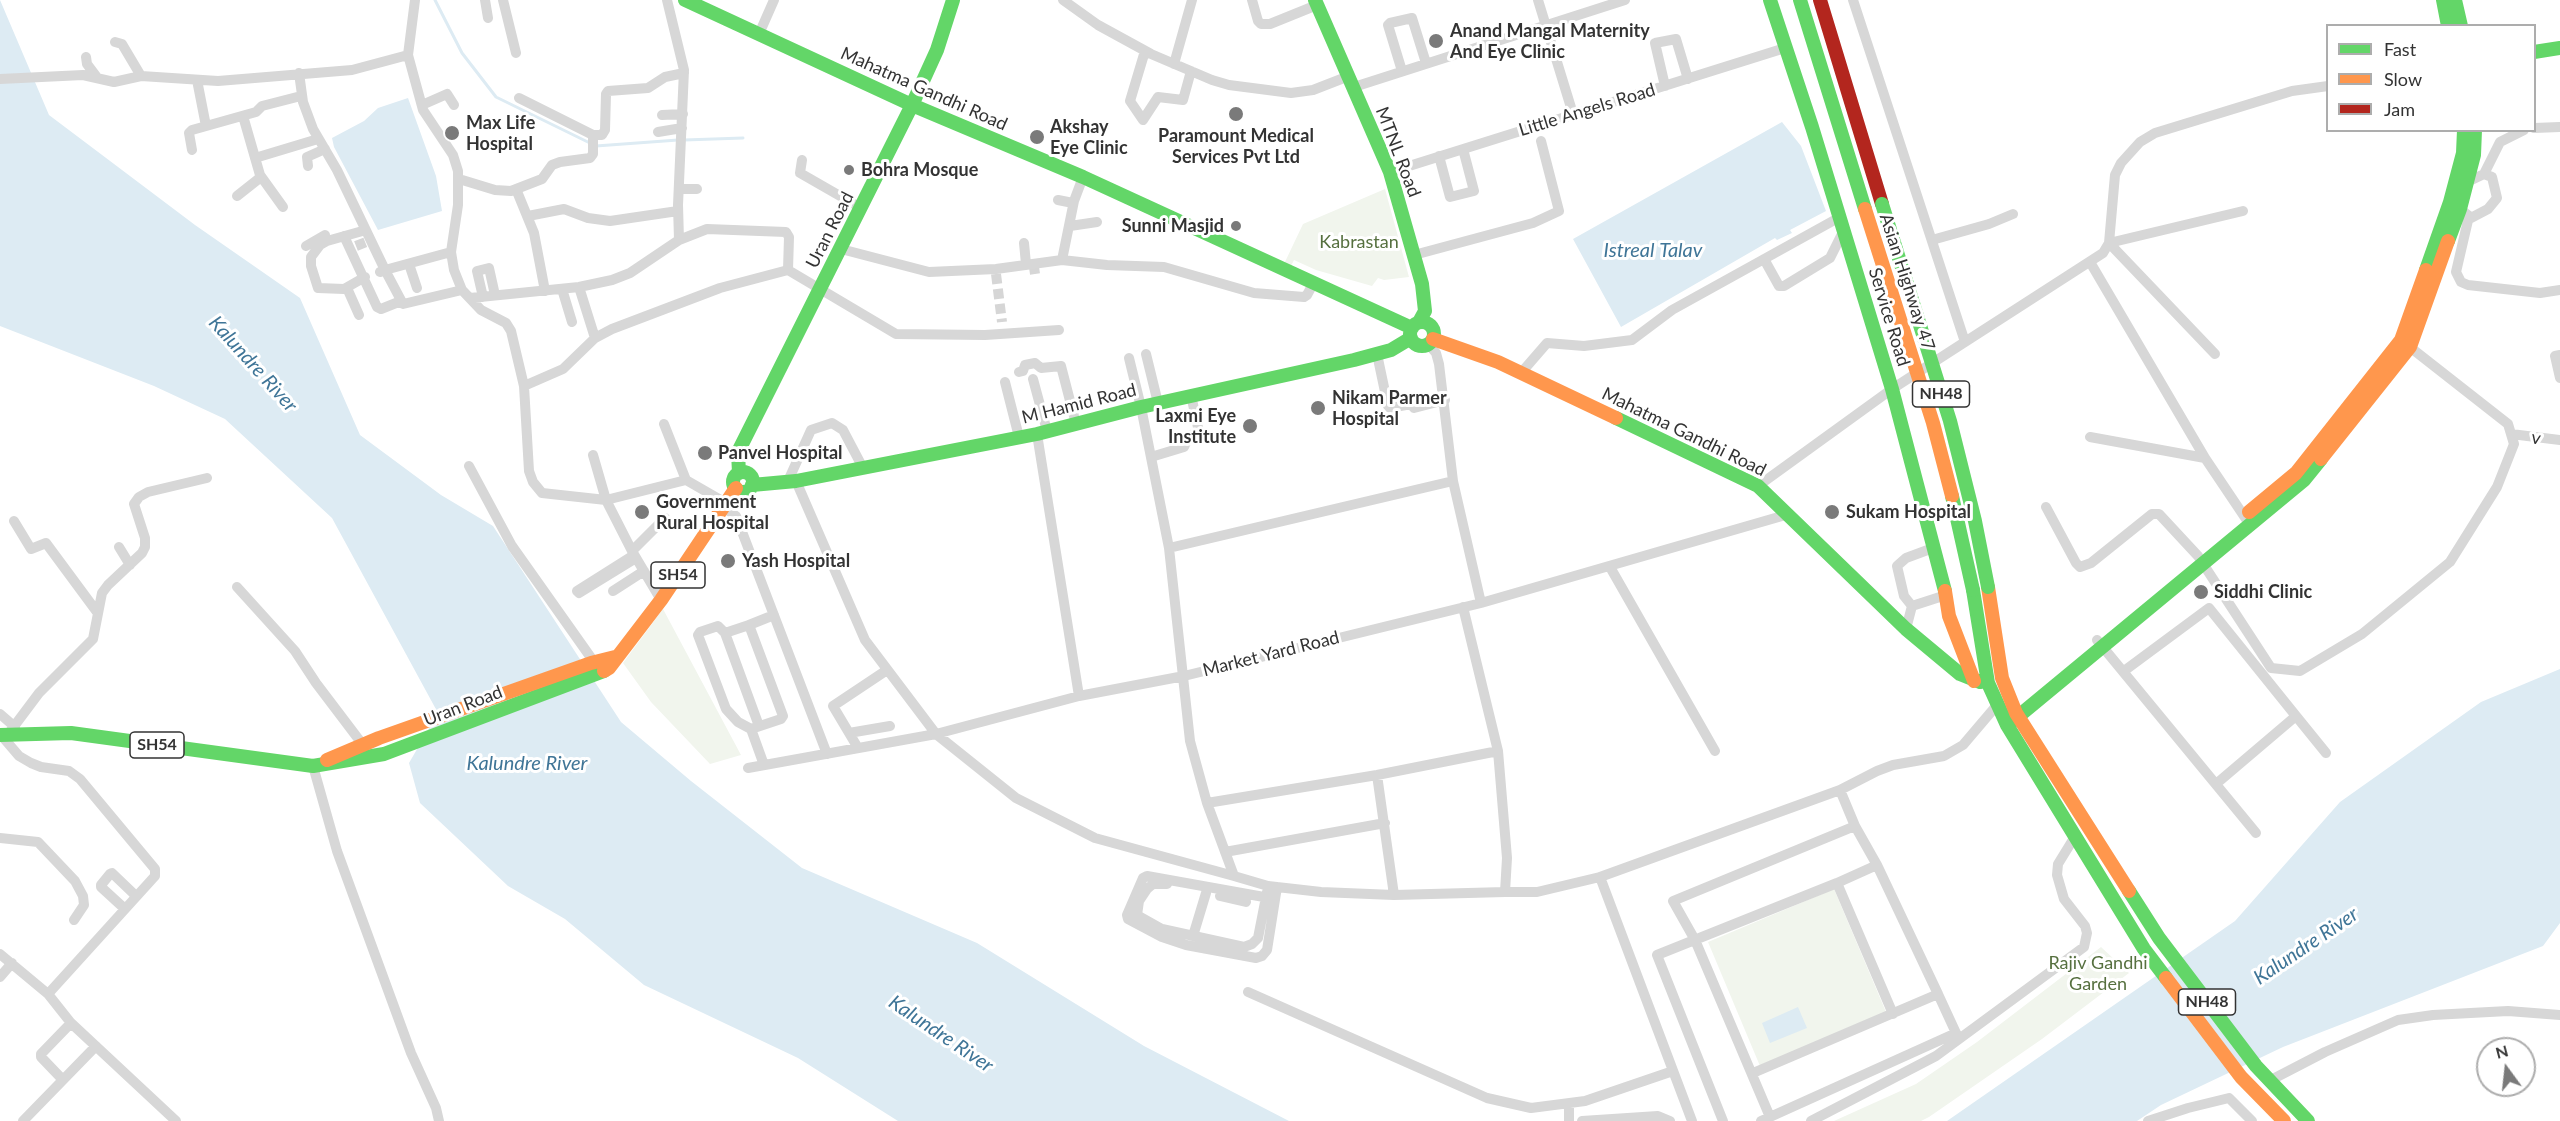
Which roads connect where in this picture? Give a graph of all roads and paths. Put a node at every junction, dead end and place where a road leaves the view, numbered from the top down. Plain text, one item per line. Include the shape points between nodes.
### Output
1 (415, 0) edge
2 (485, 0) edge
3 (503, 0) edge
4 (667, 0) edge
5 (685, 0) edge
6 (774, 0) edge
7 (952, 0) edge
8 (1064, 0) edge
9 (1192, 0) edge
10 (1252, 0) edge
11 (1538, 0) edge
12 (1626, 0) edge
13 (1770, 0) edge
14 (1800, 0) edge
15 (1820, 0) edge
16 (1853, 0) edge
17 (2443, 0) edge
18 (2455, 0) edge
19 (1316, 3) edge
20 (488, 18) dead end
21 (1545, 24) junction
22 (2448, 24) edge
23 (2461, 24) edge
24 (759, 34) junction
25 (115, 42) dead end
26 (1785, 48) junction
27 (2560, 48) edge
28 (1145, 51) junction
29 (2536, 52) edge
30 (516, 53) dead end
31 (408, 55) junction
32 (86, 57) dead end
33 (1426, 63) junction
34 (1174, 64) junction
35 (1191, 71) junction
36 (1402, 71) junction
37 (299, 73) junction
38 (684, 73) junction
39 (96, 76) junction
40 (141, 76) junction
41 (0, 79) edge
42 (1688, 79) junction
43 (197, 80) junction
44 (1351, 82) junction
45 (1665, 86) junction
46 (2326, 86) edge
47 (301, 96) junction
48 (519, 98) dead end
49 (422, 105) junction
50 (454, 105) dead end
51 (912, 105) junction
52 (683, 114) junction
53 (1573, 114) junction
54 (662, 115) dead end
55 (243, 116) junction
56 (206, 126) junction
57 (2560, 127) edge
58 (2536, 128) edge
59 (658, 132) dead end
60 (2464, 132) edge
61 (2475, 132) edge
62 (2520, 132) edge
63 (593, 136) junction
64 (682, 137) junction
65 (318, 139) junction
66 (1541, 141) dead end
67 (325, 149) junction
68 (192, 150) dead end
69 (255, 158) junction
70 (802, 160) dead end
71 (308, 166) dead end
72 (1390, 172) junction
73 (2484, 174) junction
74 (261, 177) junction
75 (1083, 177) junction
76 (459, 179) junction
77 (2467, 182) junction
78 (516, 189) junction
79 (679, 189) junction
80 (697, 189) dead end
81 (237, 196) dead end
82 (1058, 200) dead end
83 (1074, 203) junction
84 (283, 207) dead end
85 (861, 208) junction
86 (678, 211) junction
87 (2243, 211) dead end
88 (2013, 214) dead end
89 (2464, 214) junction
90 (528, 216) junction
91 (1097, 222) dead end
92 (1842, 223) junction
93 (1070, 226) junction
94 (359, 239) junction
95 (679, 240) junction
96 (1932, 240) junction
97 (1024, 243) dead end
98 (2109, 243) junction
99 (306, 246) dead end
100 (841, 249) junction
101 (451, 252) junction
102 (1414, 255) junction
103 (1764, 259) junction
104 (1062, 260) junction
105 (2090, 262) junction
106 (409, 264) junction
107 (1031, 264) junction
108 (788, 270) junction
109 (382, 272) junction
110 (365, 278) junction
111 (1313, 284) junction
112 (579, 287) junction
113 (346, 288) junction
114 (417, 288) dead end
115 (562, 289) junction
116 (820, 290) junction
117 (2560, 290) edge
118 (545, 291) junction
119 (466, 294) junction
120 (495, 296) junction
121 (483, 297) junction
122 (401, 301) junction
123 (359, 315) dead end
124 (572, 322) dead end
125 (1002, 322) tunnel mouth
126 (1414, 329) junction
127 (1059, 330) dead end
128 (1004, 334) junction
129 (595, 338) junction
130 (1431, 342) junction
131 (1965, 342) junction
132 (2405, 343) junction
133 (1146, 354) dead end
134 (1377, 354) junction
135 (2215, 354) dead end
136 (2560, 355) edge
137 (1129, 358) dead end
138 (1019, 372) dead end
139 (1521, 373) junction
140 (2560, 378) edge
141 (1033, 379) dead end
142 (1005, 382) dead end
143 (524, 386) junction
144 (1892, 389) junction
145 (1191, 395) junction
146 (1445, 400) junction
147 (1158, 403) junction
148 (1141, 407) junction
149 (664, 424) dead end
150 (1076, 424) junction
151 (1042, 432) junction
152 (2511, 434) junction
153 (1018, 437) junction
154 (2090, 437) dead end
155 (2560, 440) edge
156 (593, 455) dead end
157 (1151, 457) junction
158 (2205, 458) junction
159 (469, 466) dead end
160 (863, 468) junction
161 (739, 472) junction
162 (207, 478) dead end
163 (686, 480) junction
164 (792, 481) junction
165 (1453, 481) junction
166 (752, 485) junction
167 (1758, 486) junction
168 (736, 488) junction
169 (606, 500) junction
170 (724, 505) junction
171 (2046, 507) dead end
172 (1789, 514) junction
173 (665, 518) dead end
174 (14, 521) dead end
175 (2247, 521) junction
176 (119, 547) dead end
177 (1169, 548) junction
178 (1933, 548) junction
179 (634, 555) junction
180 (2201, 560) junction
181 (130, 565) junction
182 (1610, 567) junction
183 (644, 571) junction
184 (237, 587) dead end
185 (613, 591) dead end
186 (1946, 595) junction
187 (661, 600) junction
188 (1481, 603) junction
189 (1912, 606) junction
190 (1463, 607) junction
191 (97, 612) junction
192 (774, 615) junction
193 (749, 625) junction
194 (1906, 629) junction
195 (725, 633) junction
196 (2101, 644) junction
197 (594, 666) junction
198 (887, 669) junction
199 (2124, 671) junction
200 (1184, 676) junction
201 (1981, 682) junction
202 (2004, 682) junction
203 (1079, 696) junction
204 (0, 714) edge
205 (2008, 715) junction
206 (2296, 716) junction
207 (890, 726) dead end
208 (755, 728) junction
209 (6, 732) edge
210 (849, 733) junction
211 (936, 734) junction
212 (363, 745) junction
213 (858, 748) junction
214 (1498, 751) junction
215 (1715, 751) dead end
216 (2326, 753) dead end
217 (826, 754) junction
218 (764, 765) junction
219 (313, 766) junction
220 (748, 768) dead end
221 (1377, 775) junction
222 (2216, 784) junction
223 (1840, 790) junction
224 (1207, 803) junction
225 (1385, 823) junction
226 (1856, 826) junction
227 (2256, 833) dead end
228 (0, 838) edge
229 (2074, 838) junction
230 (1225, 852) junction
231 (1877, 865) junction
232 (1234, 876) junction
233 (1600, 877) junction
234 (1837, 883) junction
235 (1272, 892) junction
236 (1505, 892) junction
237 (133, 893) junction
238 (1206, 893) junction
239 (1394, 895) junction
240 (1246, 902) dead end
241 (121, 906) junction
242 (74, 920) dead end
243 (1193, 936) junction
244 (1695, 940) junction
245 (0, 954) edge
246 (12, 963) junction
247 (0, 977) edge
248 (1248, 992) dead end
249 (48, 994) junction
250 (1938, 994) junction
251 (1893, 1014) junction
252 (2560, 1015) edge
253 (71, 1023) junction
254 (96, 1046) junction
255 (1673, 1071) junction
256 (1753, 1073) junction
257 (63, 1080) junction
258 (2269, 1081) junction
259 (1569, 1104) junction
260 (1765, 1119) edge
261 (23, 1121) edge
262 (176, 1121) edge
263 (439, 1121) edge
264 (1569, 1121) edge
265 (1582, 1121) edge
266 (1670, 1121) edge
267 (1692, 1121) edge
268 (1723, 1121) edge
269 (1811, 1121) edge
270 (2148, 1121) edge
271 (2252, 1121) edge
272 (2284, 1121) edge
273 (2308, 1121) edge

1 - 31 street
2 - 20 street
3 - 30 street
4 - 38 street
5 - 24 main road, Mahatma Gandhi Road
6 - 24 street
7 - 51 main road, Uran Road via 937,50
8 - 28 street via 1098,25
9 - 34 street
10 - 19 street via 1262,24
11 - 21 street
12 - 21 street
13 - 26 main road, Service Road
14 - 201 main road, Asian Highway 47 / NH48, bridge via 1933,423 1973,590
15 - 202 main road, Asian Highway 47 / NH48, bridge via 1950,421 1975,521
16 - 96 street
17 - 22 main road
18 - 23 main road
19 - 44 main road, MTNL Road
21 - 33 street
21 - 53 street
24 - 51 main road, Mahatma Gandhi Road
25 - 40 street via 122,44
26 - 42 street, Little Angels Road
26 - 92 main road, Service Road
27 - 29 main road
28 - 34 street
28 - 35 street via 1130,101 1143,120 1158,97 1183,100
31 - 37 street via 363,68
31 - 49 street
32 - 39 street
33 - 36 street
33 - 36 street via 1412,18 1390,23
34 - 35 street
35 - 44 street via 1229,85 1282,93
36 - 44 street
37 - 43 street
37 - 47 street
38 - 52 street
38 - 63 street via 665,76 648,88 608,92 605,130 602,135
39 - 40 street via 114,82
39 - 41 street
40 - 43 street
42 - 45 street, Little Angels Road
42 - 45 street via 1676,39 1655,43
43 - 56 street
44 - 72 main road, MTNL Road
45 - 53 street, Little Angels Road
46 - 98 street via 2292,91 2165,130 2140,142 2115,175
47 - 55 street via 262,106
47 - 65 street
48 - 63 street
49 - 50 street via 447,94
49 - 76 street via 427,119 453,155
51 - 75 main road, Mahatma Gandhi Road
51 - 85 main road, Uran Road
52 - 54 street
52 - 64 street
53 - 72 street, Little Angels Road
55 - 56 street
55 - 69 street
56 - 68 street via 189,133
57 - 58 street
59 - 64 street
60 - 132 main road via 2463,153 2450,202
61 - 77 main road
62 - 73 street via 2500,142
63 - 78 street via 590,158 552,165 542,179
64 - 79 street
65 - 67 street
65 - 69 street
66 - 102 street via 1559,211 1533,223
67 - 71 street via 307,157
67 - 94 street
69 - 74 street
70 - 85 street via 800,173
72 - 102 main road, MTNL Road
73 - 77 street
73 - 89 street via 2492,177 2497,198 2488,209
74 - 81 street
74 - 84 street
75 - 83 street
75 - 111 main road, Mahatma Gandhi Road
76 - 78 street via 495,190
76 - 101 street
77 - 89 main road
78 - 90 street
79 - 80 street
79 - 86 street
82 - 83 street
83 - 93 street
85 - 100 main road, Uran Road
86 - 90 street via 610,221 588,218 564,208
86 - 95 street
87 - 98 street
88 - 96 street
89 - 117 street via 2456,272 2461,282 2540,292
89 - 132 main road
90 - 118 street
91 - 93 street
92 - 103 street
92 - 103 street via 1830,258 1784,286 1779,286
92 - 144 main road, Service Road
93 - 104 street
94 - 99 street via 334,231
94 - 109 street
94 - 110 street
94 - 113 street via 320,245 311,257 318,288
95 - 108 street via 707,230 786,232
95 - 112 street via 630,273
96 - 131 street
97 - 107 street
98 - 105 street
98 - 135 street
100 - 107 street via 929,272 996,271
100 - 116 main road, Uran Road
101 - 106 street
101 - 119 street via 454,270
102 - 126 main road, MTNL Road via 1425,311
103 - 139 street via 1672,310 1632,340 1584,346 1547,343
104 - 107 street
104 - 111 street via 1164,267 1254,293 1306,297
105 - 131 street
105 - 158 street
106 - 109 street
106 - 114 street
108 - 116 street
108 - 129 street via 720,288
109 - 122 street
110 - 113 street
110 - 122 street via 377,308
111 - 126 main road, Mahatma Gandhi Road
112 - 115 street
112 - 129 street
113 - 123 street
115 - 118 street
115 - 124 street
116 - 128 street via 896,334
116 - 161 main road, Uran Road via 738,452
118 - 120 street
119 - 121 street
119 - 122 street via 407,304
119 - 143 street via 488,315 509,326
120 - 121 street
120 - 121 street via 489,268 477,271
125 - 128 street
126 - 130 main road, Mahatma Gandhi Road via 1418,345
126 - 130 main road via 1430,325 1434,332
126 - 134 main road, M Hamid Road via 1391,350
127 - 128 street
129 - 143 street via 563,369
130 - 139 main road, Mahatma Gandhi Road
130 - 146 street
131 - 144 street
132 - 152 street via 2508,424
132 - 175 main road via 2296,473
133 - 147 street
134 - 145 main road, M Hamid Road
134 - 146 street via 1390,408 1411,404 1414,408
136 - 140 street via 2555,356
137 - 148 street
138 - 150 street via 1025,365 1035,363 1041,368 1061,366
139 - 167 main road, Mahatma Gandhi Road
141 - 151 street
142 - 153 street
143 - 169 street via 529,471 537,489 542,493
144 - 167 street
144 - 178 main road, Service Road
145 - 147 main road, M Hamid Road
145 - 157 street via 1199,432 1189,436 1184,447
146 - 165 street
147 - 148 main road, M Hamid Road
148 - 150 main road, M Hamid Road
148 - 157 street
149 - 163 street
150 - 151 main road, M Hamid Road
151 - 153 main road, M Hamid Road
151 - 203 street
152 - 155 street, v
152 - 180 street via 2514,444 2497,487 2450,562 2362,634 2300,671 2271,669
153 - 160 main road, M Hamid Road
154 - 158 street
156 - 169 street
157 - 177 street
158 - 175 street
159 - 197 street via 513,546
160 - 164 main road, M Hamid Road
160 - 164 street via 843,430 832,423 811,430
161 - 166 main road via 749,475
161 - 168 main road, Uran Road / SH54 via 734,478
162 - 181 street via 139,497 134,504 146,547
163 - 169 street
163 - 170 street
164 - 166 main road, M Hamid Road
164 - 198 street via 865,640
165 - 177 street
165 - 188 street
166 - 168 main road via 746,490
167 - 172 main road, Mahatma Gandhi Road
168 - 170 main road, Uran Road / SH54
169 - 179 street
170 - 187 main road, Uran Road / SH54
170 - 192 street via 736,516
171 - 180 street via 2080,567 2091,563 2152,514 2162,516
172 - 182 street, Market Yard Road
172 - 194 main road, Mahatma Gandhi Road
173 - 179 street
174 - 191 street via 31,549 46,543
175 - 180 main road
176 - 181 street
177 - 200 street
178 - 186 main road, Service Road
178 - 189 street via 1906,558 1898,566 1904,596
179 - 179 street via 579,593 577,591
179 - 183 street
180 - 196 main road
181 - 191 street via 102,593
182 - 188 street, Market Yard Road
182 - 215 street
183 - 185 street
183 - 187 street
184 - 212 street via 296,651
186 - 189 street
186 - 201 main road, Service Road via 1948,616
187 - 197 main road, Uran Road / SH54 via 609,668
188 - 190 street, Market Yard Road
189 - 194 street
190 - 200 street, Market Yard Road
190 - 214 street
191 - 209 street via 93,639
192 - 193 street
192 - 217 street
193 - 195 street
193 - 208 street via 783,716
194 - 201 main road, Mahatma Gandhi Road via 1960,674
195 - 208 street
195 - 208 street via 718,626 698,635 726,709 738,722
196 - 199 street
196 - 205 main road
197 - 212 main road, Uran Road / SH54
197 - 219 main road, Uran Road / SH54 via 384,754
198 - 210 street via 834,704
198 - 211 street
199 - 206 street via 2209,608
199 - 222 street
200 - 203 street, Market Yard Road
200 - 224 street via 1190,741
201 - 202 main road
201 - 205 main road, Asian Highway 47 / NH48
202 - 205 main road, Asian Highway 47 / NH48
203 - 211 street, Market Yard Road
204 - 209 street
205 - 223 street via 1953,752 1893,765
205 - 229 main road, NH48
205 - 258 main road, NH48 via 2158,938
206 - 216 street
206 - 222 street
207 - 210 street
208 - 218 street
209 - 219 main road, Uran Road / SH54 via 71,733
209 - 237 street via 19,756 40,767 69,771 80,779 154,869 155,876
210 - 213 street
211 - 213 street, Market Yard Road
211 - 232 street via 1016,798 1095,838
212 - 219 main road, Uran Road / SH54
213 - 217 street, Market Yard Road
214 - 221 street
214 - 236 street via 1507,858
217 - 218 street, Market Yard Road
218 - 220 street, Market Yard Road
219 - 263 street via 338,851
221 - 224 street
221 - 225 street
222 - 227 street
223 - 226 street
223 - 233 street
224 - 230 street
225 - 230 street
225 - 239 street
226 - 231 street
226 - 244 street via 1673,901
228 - 242 street via 38,842 75,881 84,905
229 - 269 street via 2058,864 2057,875 2064,899 2085,926 2084,947 1936,1056
229 - 272 main road, NH48 via 2144,950 2241,1077
230 - 232 street
231 - 234 street
231 - 250 street
232 - 235 street
233 - 236 street via 1537,891
233 - 255 street
234 - 244 street
234 - 251 street
235 - 235 street via 1267,950 1256,958 1186,945 1162,937 1127,915 1147,876
235 - 239 street
235 - 243 street via 1258,938 1252,945
236 - 239 street
237 - 241 street
237 - 241 street via 110,874 101,888
238 - 240 street
238 - 243 street
238 - 243 street via 1153,884 1139,901 1137,915 1146,922
241 - 249 street
244 - 256 street
244 - 268 street via 1657,955
245 - 246 street
246 - 247 street
246 - 249 street
248 - 259 street via 1488,1098 1531,1108
249 - 253 street
250 - 251 street
250 - 260 street via 1956,1033
251 - 256 street
252 - 258 street via 2508,1011 2398,1020
253 - 254 street
253 - 257 street via 41,1054
254 - 257 street
254 - 262 street
255 - 259 street
255 - 267 street
256 - 260 street
257 - 261 street
258 - 273 main road, NH48
259 - 264 street
265 - 266 street via 1658,1116
270 - 271 street via 2229,1098

